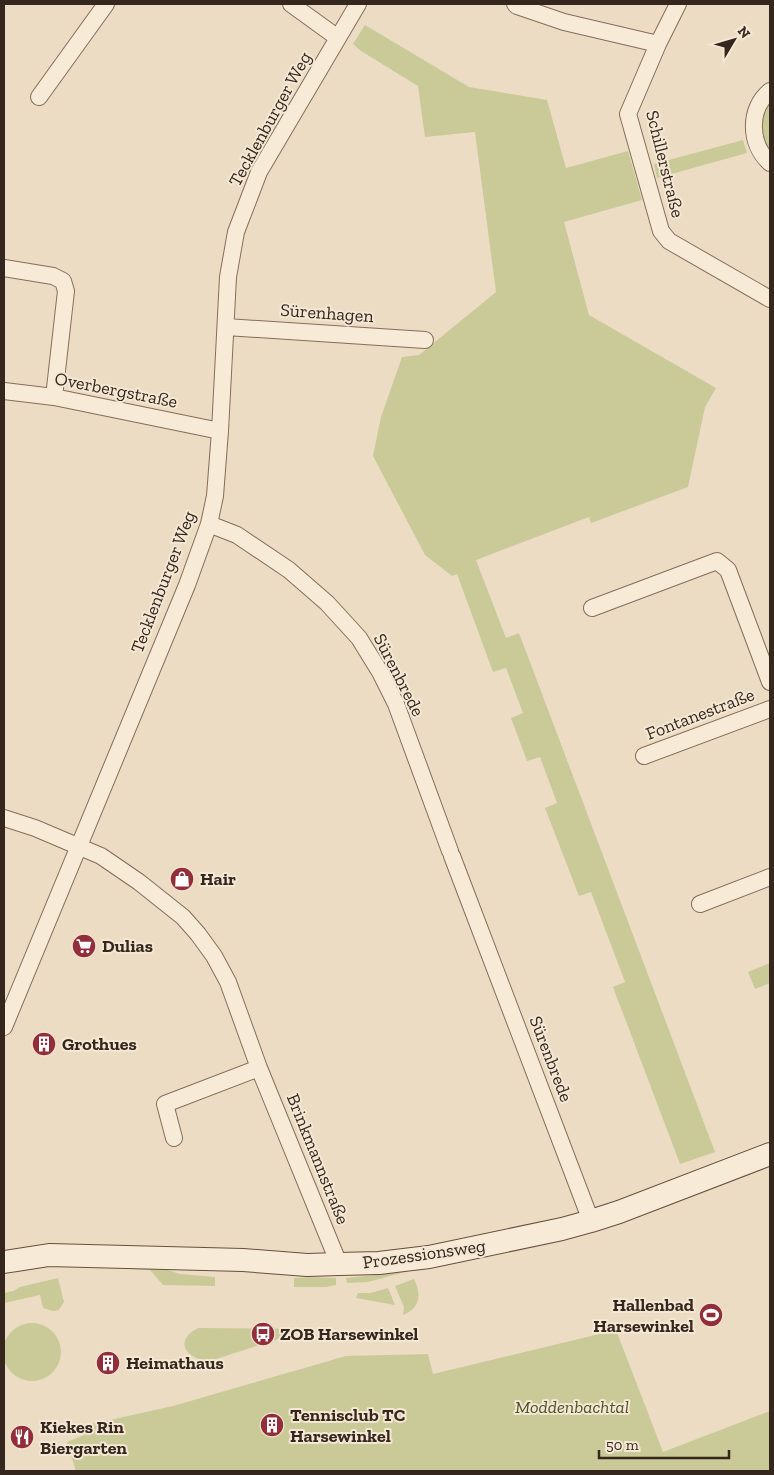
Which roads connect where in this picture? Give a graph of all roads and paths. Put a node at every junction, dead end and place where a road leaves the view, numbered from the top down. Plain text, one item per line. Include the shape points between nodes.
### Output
1 (106, 4) edge
2 (291, 4) edge
3 (358, 4) edge
4 (515, 4) edge
5 (678, 4) edge
6 (338, 38) junction
7 (658, 44) junction
8 (770, 91) edge
9 (38, 97) dead end
10 (770, 163) edge
11 (4, 268) edge
12 (770, 299) edge
13 (226, 326) junction
14 (425, 340) dead end
15 (4, 391) edge
16 (54, 397) junction
17 (220, 431) junction
18 (209, 524) junction
19 (592, 608) dead end
20 (770, 682) edge
21 (770, 709) edge
22 (644, 756) dead end
23 (4, 818) edge
24 (78, 846) junction
25 (770, 877) edge
26 (700, 904) dead end
27 (4, 1027) edge
28 (260, 1068) junction
29 (174, 1138) dead end
30 (770, 1154) edge
31 (591, 1221) junction
32 (4, 1262) edge
33 (339, 1264) junction

1 - 9 street
2 - 6 street
3 - 6 street, Tecklenburger Weg
4 - 7 street via 564,22
5 - 7 street, Schillerstraße
6 - 13 street, Tecklenburger Weg via 260,172 249,198 236,232 228,277
7 - 12 street, Schillerstraße via 628,114 661,231 669,241
8 - 10 street via 756,110 753,126 756,143
11 - 16 street via 53,276 63,281 66,291
13 - 14 street, Sürenhagen
13 - 17 street, Tecklenburger Weg
15 - 16 street, Overbergstraße
16 - 17 street, Overbergstraße
17 - 18 street, Tecklenburger Weg via 215,496
18 - 24 street, Tecklenburger Weg via 187,585
18 - 31 street, Sürenbrede via 237,535 289,570 328,603 359,638 380,672 396,704
19 - 20 street via 717,561 728,570
21 - 22 street, Fontanestraße
23 - 24 street, Brinkmannstraße
24 - 27 street, Tecklenburger Weg
24 - 28 street, Brinkmannstraße via 101,856 139,882 198,934 228,982
25 - 26 street
28 - 29 street via 165,1104
28 - 33 street, Brinkmannstraße
30 - 31 street, Prozessionsweg
31 - 33 street, Prozessionsweg via 428,1257
32 - 33 street, Prozessionsweg via 49,1255

